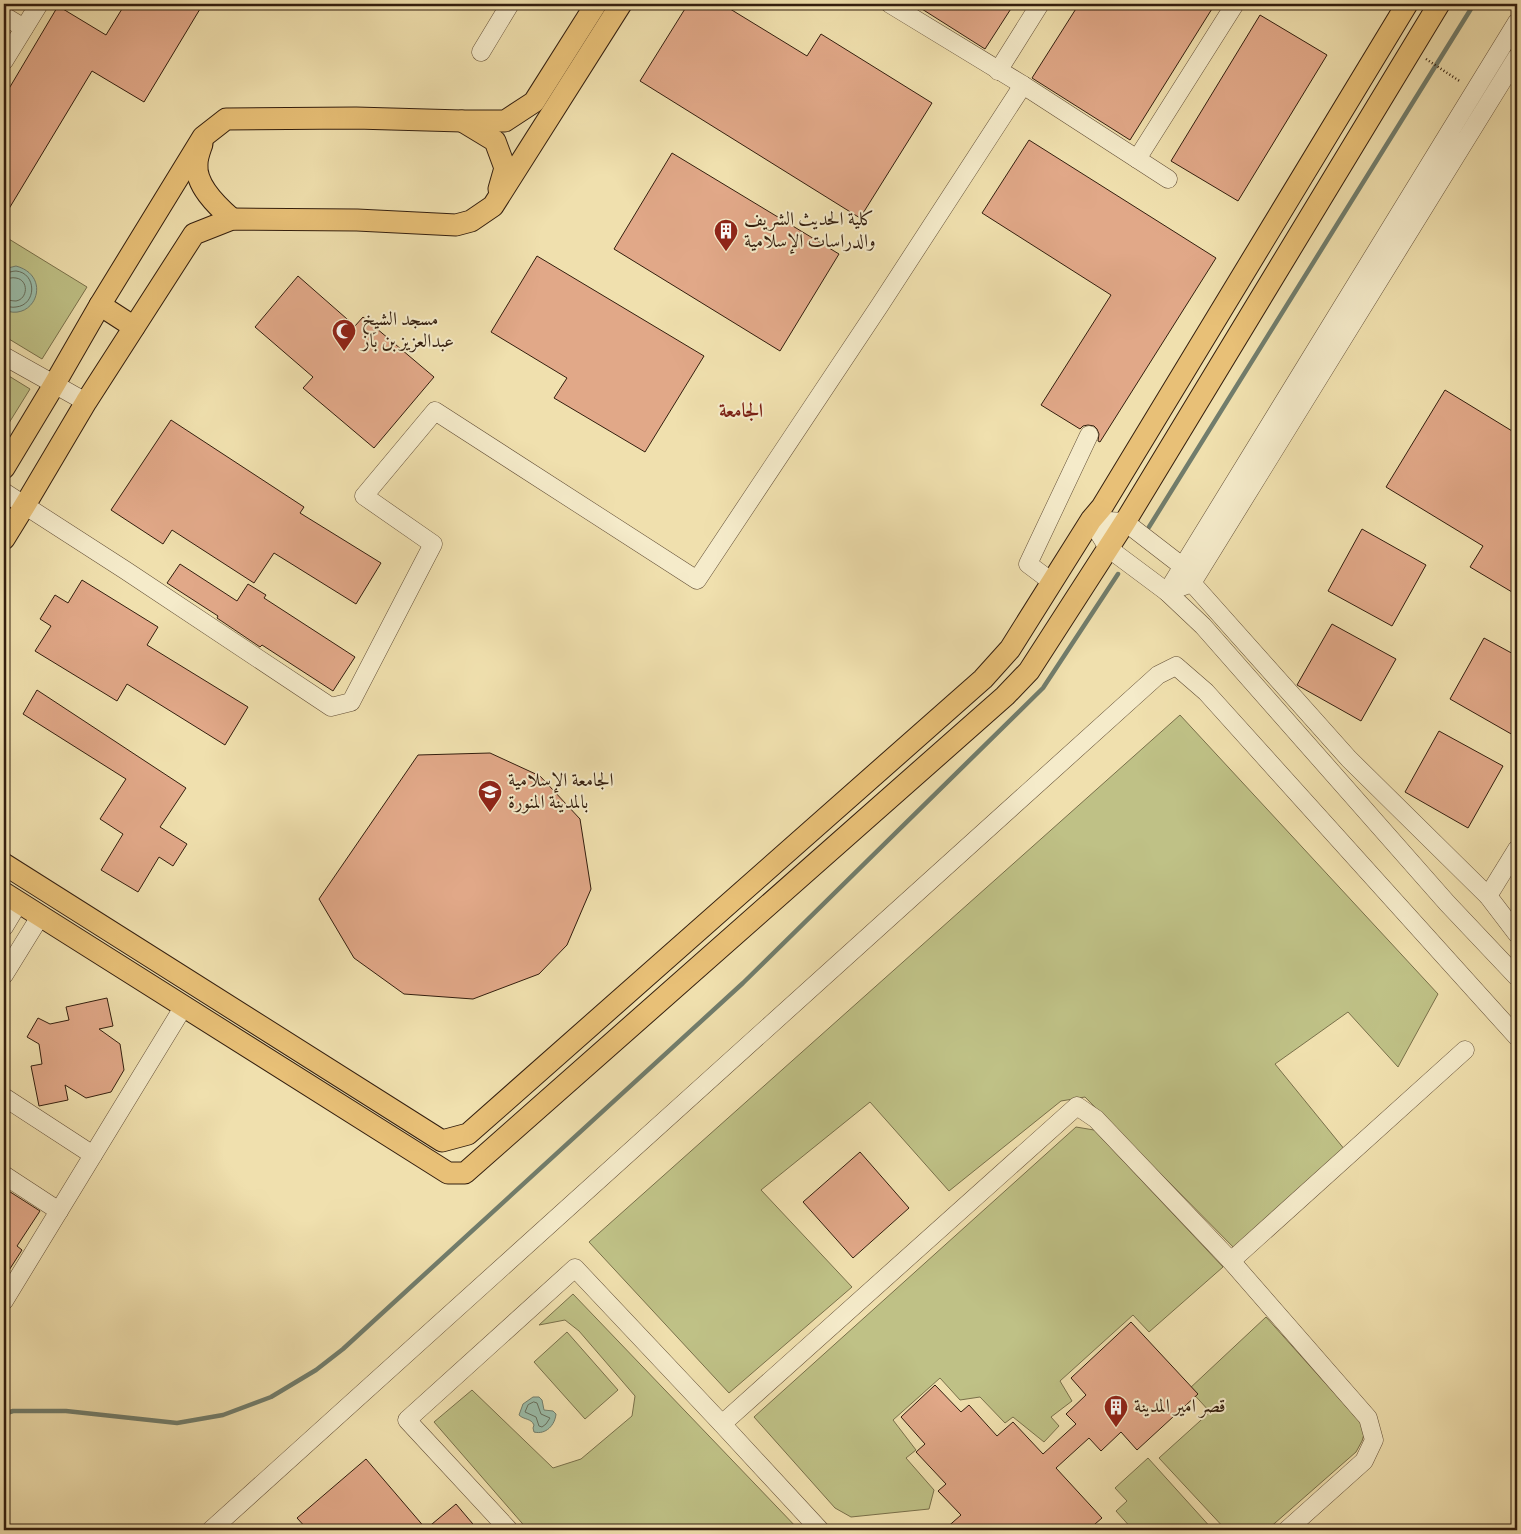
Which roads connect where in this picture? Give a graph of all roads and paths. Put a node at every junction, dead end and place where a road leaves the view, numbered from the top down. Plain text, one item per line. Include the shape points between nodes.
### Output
1 (39, 4) edge
2 (510, 4) edge
3 (596, 4) edge
4 (621, 4) edge
5 (890, 4) edge
6 (1040, 4) edge
7 (1235, 4) edge
8 (1407, 4) edge
9 (1439, 4) edge
10 (4, 16) edge
11 (1517, 22) edge
12 (24, 28) junction
13 (481, 52) dead end
14 (1517, 57) edge
15 (1424, 58) dead end
16 (4, 61) edge
17 (998, 71) junction
18 (1452, 76) dead end
19 (1023, 85) junction
20 (462, 121) junction
21 (203, 137) junction
22 (1137, 159) junction
23 (1168, 179) dead end
24 (493, 206) junction
25 (232, 218) junction
26 (100, 306) junction
27 (134, 327) junction
28 (4, 356) edge
29 (54, 385) junction
30 (86, 402) junction
31 (1089, 435) dead end
32 (4, 468) edge
33 (4, 492) edge
34 (25, 505) junction
35 (1091, 520) junction
36 (1125, 522) junction
37 (4, 539) edge
38 (1108, 548) junction
39 (1182, 566) junction
40 (1052, 582) junction
41 (1192, 583) junction
42 (1166, 592) junction
43 (1517, 849) edge
44 (4, 864) edge
45 (1488, 896) junction
46 (12, 897) edge
47 (41, 915) junction
48 (1515, 923) edge
49 (4, 927) edge
50 (4, 976) edge
51 (1517, 977) edge
52 (184, 1006) junction
53 (1517, 1037) edge
54 (1465, 1050) dead end
55 (4, 1097) edge
56 (93, 1155) junction
57 (4, 1175) edge
58 (59, 1211) junction
59 (1230, 1261) junction
60 (4, 1301) edge
61 (722, 1424) junction
62 (211, 1530) edge
63 (509, 1530) edge
64 (820, 1530) edge
65 (1287, 1530) edge

1 - 12 street
2 - 13 street
3 - 20 main road via 534,102 505,120
4 - 24 main road
5 - 17 street
6 - 17 street
7 - 22 street
8 - 35 main road via 1102,507
9 - 36 main road
10 - 12 street
11 - 39 street
12 - 16 street
14 - 41 street
15 - 18 path
17 - 19 street
19 - 22 street
19 - 34 street via 697,580 435,411 364,496 434,544 352,702 331,707
20 - 21 main road via 226,119
20 - 24 main road via 495,142 505,168
21 - 25 main road via 196,165 202,186 217,206
21 - 26 main road
22 - 23 street
24 - 25 main road via 471,221 456,225
25 - 27 main road via 194,234
26 - 27 main road
26 - 29 main road
27 - 30 main road
28 - 29 street
29 - 30 street
29 - 32 main road
30 - 34 main road
31 - 40 street via 1028,564
33 - 34 street
34 - 37 main road
35 - 36 street
35 - 38 street
35 - 40 main road
36 - 38 main road
36 - 39 street
38 - 42 street
38 - 52 main road via 1029,671 1005,696 465,1172 448,1173
39 - 41 street
39 - 42 street
40 - 44 main road via 1010,649 983,679 468,1134 442,1141
41 - 42 street
41 - 45 street via 1349,759
42 - 51 street via 1203,626 1447,903
43 - 45 street
45 - 48 street
46 - 47 main road
46 - 49 street
47 - 50 street
47 - 52 main road
52 - 56 street
53 - 62 street via 1206,692 1176,666 1158,675
54 - 59 street
55 - 56 street
56 - 58 street
57 - 58 street
58 - 60 street
59 - 61 street via 1096,1119 1077,1106
59 - 65 street via 1368,1418 1374,1440 1364,1461
61 - 63 street via 575,1268 407,1420
61 - 64 street

